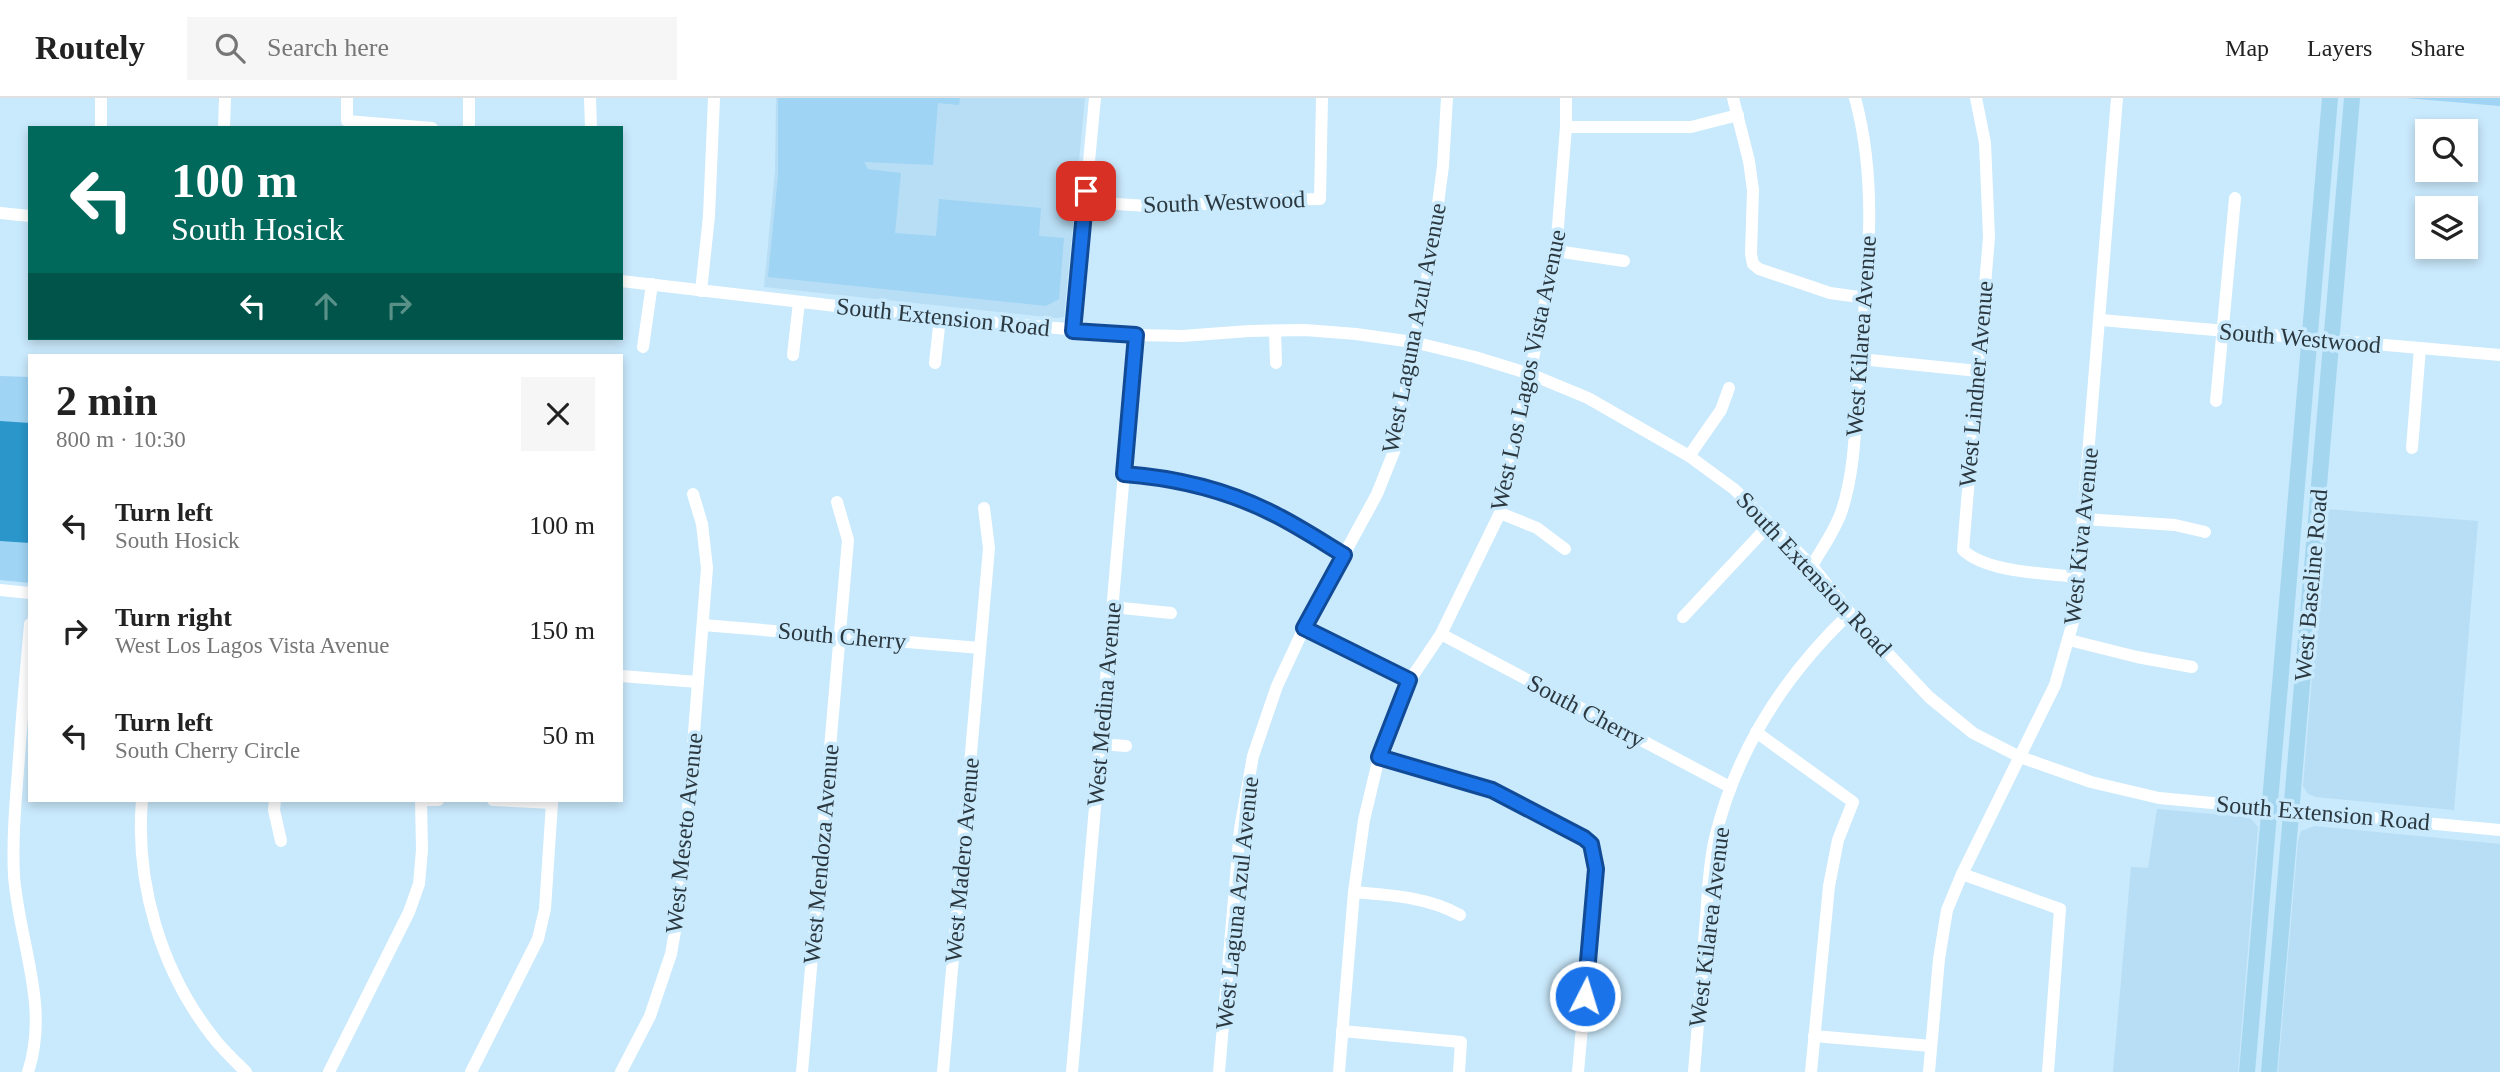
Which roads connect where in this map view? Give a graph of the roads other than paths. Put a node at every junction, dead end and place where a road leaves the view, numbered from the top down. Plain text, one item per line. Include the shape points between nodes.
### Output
1 (101, 98) edge
2 (225, 98) edge
3 (347, 98) edge
4 (469, 98) edge
5 (590, 98) edge
6 (714, 98) edge
7 (1095, 98) edge
8 (1322, 98) edge
9 (1447, 98) edge
10 (1566, 98) edge
11 (1732, 98) edge
12 (1855, 98) edge
13 (1976, 98) edge
14 (2117, 98) edge
15 (2330, 98) edge
16 (2352, 98) edge
17 (1738, 115) junction
18 (101, 126) edge
19 (224, 126) edge
20 (408, 126) edge
21 (469, 126) edge
22 (591, 126) edge
23 (1566, 127) junction
24 (2235, 198) dead end
25 (1085, 202) junction
26 (0, 213) edge
27 (28, 216) edge
28 (1556, 251) junction
29 (1624, 261) dead end
30 (623, 281) edge
31 (652, 284) junction
32 (701, 291) junction
33 (1866, 298) junction
34 (799, 302) junction
35 (940, 318) junction
36 (2101, 320) junction
37 (1073, 331) junction
38 (1275, 331) junction
39 (2222, 332) junction
40 (1136, 335) junction
41 (2309, 338) junction
42 (2332, 340) junction
43 (1413, 342) junction
44 (643, 347) dead end
45 (2420, 348) junction
46 (793, 355) dead end
47 (2500, 355) edge
48 (1860, 359) junction
49 (935, 363) dead end
50 (1276, 363) dead end
51 (1978, 371) junction
52 (1530, 374) junction
53 (1729, 388) dead end
54 (2216, 401) dead end
55 (2412, 448) dead end
56 (1689, 456) junction
57 (1124, 474) junction
58 (2297, 480) junction
59 (693, 494) dead end
60 (837, 502) dead end
61 (984, 508) dead end
62 (1500, 513) junction
63 (2084, 519) junction
64 (1769, 525) junction
65 (2205, 532) dead end
66 (1565, 549) dead end
67 (1344, 555) junction
68 (1812, 566) junction
69 (2312, 576) junction
70 (2078, 577) junction
71 (0, 590) edge
72 (28, 593) edge
73 (1112, 607) junction
74 (1171, 613) dead end
75 (1850, 613) junction
76 (1683, 617) dead end
77 (703, 625) junction
78 (1304, 628) junction
79 (1441, 634) junction
80 (840, 635) junction
81 (2069, 640) junction
82 (28, 648) edge
83 (980, 648) junction
84 (2192, 667) dead end
85 (623, 676) edge
86 (1409, 680) junction
87 (698, 682) junction
88 (1756, 732) junction
89 (1100, 744) junction
90 (1126, 746) dead end
91 (1379, 757) junction
92 (2020, 757) junction
93 (1730, 787) junction
94 (142, 802) edge
95 (275, 802) edge
96 (421, 802) edge
97 (532, 802) edge
98 (2269, 808) junction
99 (2292, 810) junction
100 (2500, 830) edge
101 (281, 841) dead end
102 (1962, 874) junction
103 (1354, 892) junction
104 (1460, 915) dead end
105 (1342, 1031) junction
106 (1814, 1036) junction
107 (1931, 1046) junction
108 (28, 1072) edge
109 (246, 1072) edge
110 (329, 1072) edge
111 (471, 1072) edge
112 (621, 1072) edge
113 (802, 1072) edge
114 (943, 1072) edge
115 (1072, 1072) edge
116 (1219, 1072) edge
117 (1339, 1072) edge
118 (1459, 1072) edge
119 (1578, 1072) edge
120 (1694, 1072) edge
121 (1811, 1072) edge
122 (1929, 1072) edge
123 (2048, 1072) edge
124 (2247, 1072) edge
125 (2269, 1072) edge

1 - 18 street
2 - 19 street
3 - 20 street via 347,121
4 - 21 street
5 - 22 street
6 - 32 street
7 - 25 street
8 - 25 street, South Westwood via 1320,199 1163,207
9 - 43 street, West Laguna Azul Avenue via 1444,166
10 - 23 street, West Los Lagos Vista Avenue
11 - 17 street
12 - 33 street, West Kilarea Avenue via 1867,160 1870,243
13 - 51 street, West Lindner Avenue via 1985,143 1989,225
14 - 36 street, West Kiva Avenue
15 - 41 main road, West Baseline Road
16 - 42 main road, West Baseline Road
17 - 23 street via 1691,127
17 - 33 street via 1753,190 1753,264 1815,289
23 - 28 street, West Los Lagos Vista Avenue
24 - 39 street
25 - 37 street
26 - 27 street
28 - 29 street
28 - 52 street, West Los Lagos Vista Avenue
30 - 31 street, South Extension Road
31 - 32 street, South Extension Road
31 - 44 street
32 - 34 street, South Extension Road
33 - 48 street, West Kilarea Avenue
34 - 35 street, South Extension Road
34 - 46 street
35 - 37 street, South Extension Road
35 - 49 street
36 - 39 street, South Westwood
36 - 63 street, West Kiva Avenue
37 - 40 street, South Extension Road
38 - 40 street, South Extension Road
38 - 43 street, South Extension Road
38 - 50 street
39 - 41 street, South Westwood
39 - 54 street
40 - 57 street, West Medina Avenue
41 - 42 street, South Westwood
41 - 58 main road, West Baseline Road
42 - 45 street, South Westwood
42 - 69 main road, West Baseline Road
43 - 52 street, South Extension Road
43 - 67 street, West Laguna Azul Avenue via 1395,449
45 - 47 street, South Westwood
45 - 55 street
48 - 51 street
48 - 68 street, West Kilarea Avenue via 1851,473 1832,534
51 - 70 street, West Lindner Avenue via 1963,550 1972,558 2011,569
52 - 56 street, South Extension Road via 1588,398
52 - 62 street, West Los Lagos Vista Avenue
53 - 56 street via 1721,410
56 - 64 street, South Extension Road via 1734,489
57 - 67 street via 1213,489 1278,515
57 - 73 street, West Medina Avenue
58 - 69 main road via 2304,521 2301,564
58 - 98 main road, West Baseline Road
59 - 77 street, West Meseto Avenue via 707,568
60 - 80 street, West Mendoza Avenue via 848,540
61 - 83 street, West Madero Avenue via 989,548
62 - 66 street via 1537,528
62 - 79 street, West Los Lagos Vista Avenue
63 - 65 street via 2175,525
63 - 70 street, West Kiva Avenue
64 - 68 street, South Extension Road
64 - 76 street
67 - 78 street, West Laguna Azul Avenue
68 - 75 street, South Extension Road
69 - 99 main road, West Baseline Road
70 - 81 street, West Kiva Avenue
71 - 72 street
73 - 74 street
73 - 89 street, West Medina Avenue
75 - 88 street, West Kilarea Avenue via 1787,681
75 - 92 street, South Extension Road via 1929,697 1973,733
77 - 80 street, South Cherry
77 - 87 street, West Meseto Avenue
78 - 86 street
78 - 116 street, West Laguna Azul Avenue via 1277,686 1253,756 1240,829
79 - 86 street, West Los Lagos Vista Avenue
79 - 93 street, South Cherry
80 - 83 street, South Cherry
80 - 113 street, West Mendoza Avenue
81 - 84 street
81 - 92 street, West Kiva Avenue via 2054,685
82 - 108 street via 14,813 14,877 36,1025
83 - 114 street, West Madero Avenue
85 - 87 street
86 - 91 street, West Los Lagos Vista Avenue
87 - 112 street, West Meseto Avenue via 681,897 671,954 650,1016
88 - 93 street, West Kilarea Avenue
88 - 106 street via 1853,802 1838,840 1829,886
89 - 90 street
89 - 115 street, West Medina Avenue
91 - 103 street, West Los Lagos Vista Avenue
91 - 119 street via 1492,790 1591,844 1596,869
92 - 98 street, South Extension Road via 2131,793
92 - 102 street, West Kiva Avenue
93 - 120 street, West Kilarea Avenue via 1715,841
94 - 109 street via 143,865 155,925 178,983 213,1037
95 - 101 street
96 - 110 street via 419,884
97 - 111 street via 552,803 545,909 537,939
98 - 99 street, South Extension Road
98 - 124 main road, West Baseline Road
99 - 100 street, South Extension Road
99 - 125 main road, West Baseline Road
102 - 107 street, West Kiva Avenue via 1947,910
102 - 123 street via 2060,909
103 - 104 street via 1417,898
103 - 105 street, West Los Lagos Vista Avenue
105 - 117 street, West Los Lagos Vista Avenue
105 - 118 street via 1461,1042
106 - 107 street
106 - 121 street
107 - 122 street, West Kiva Avenue

